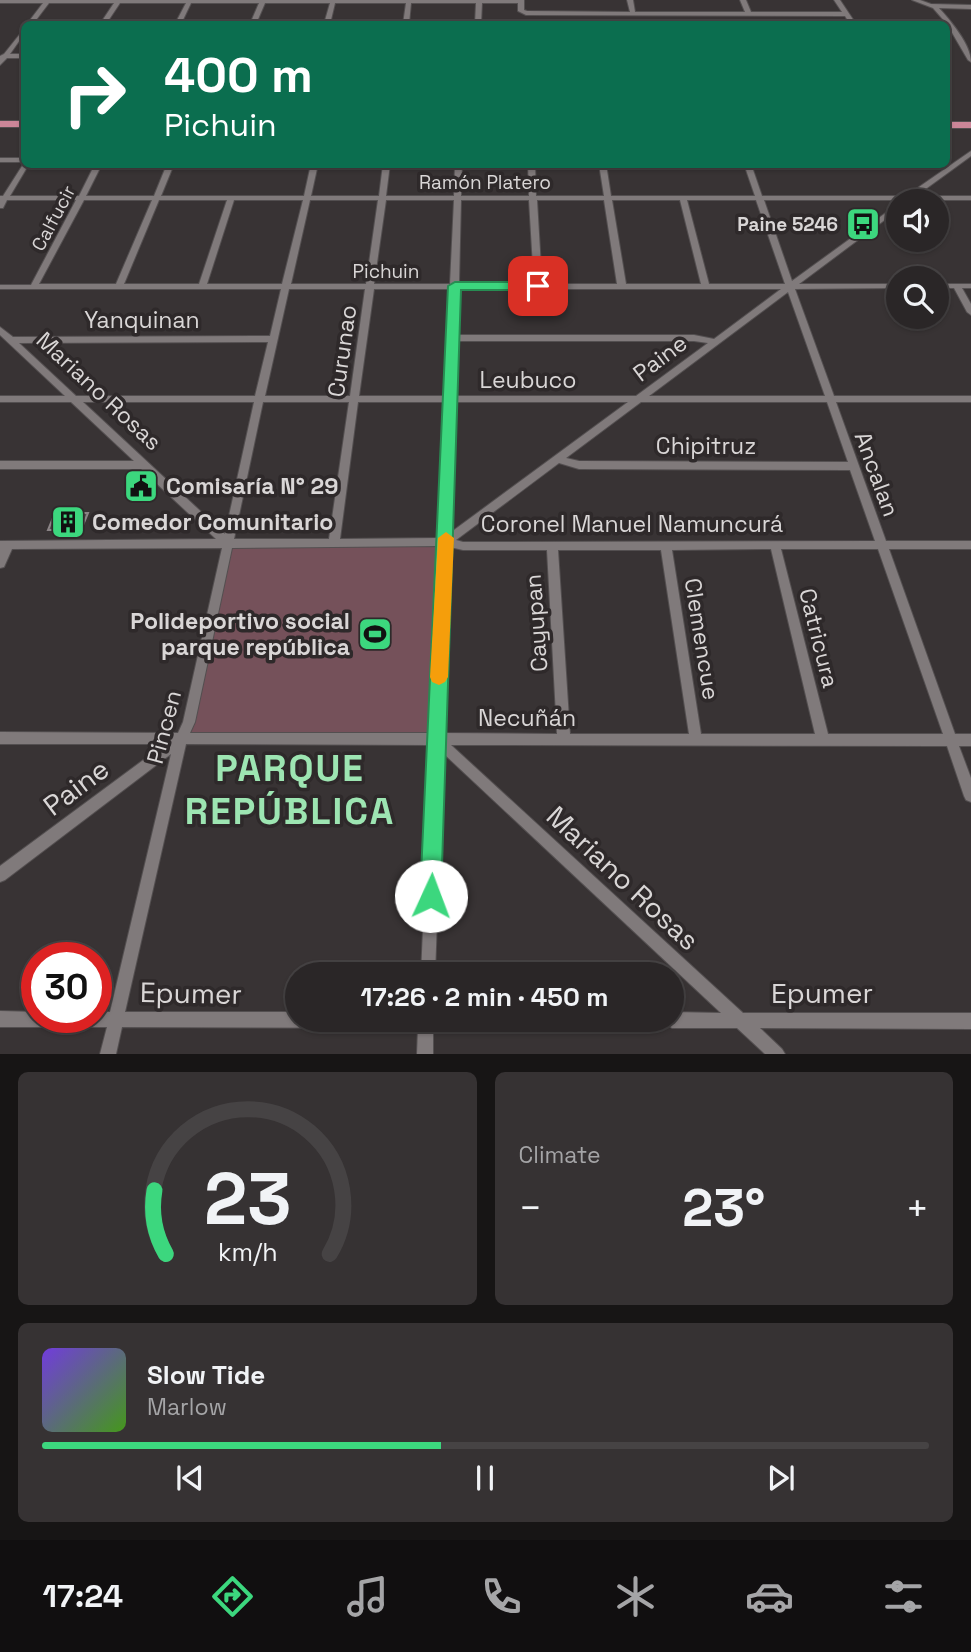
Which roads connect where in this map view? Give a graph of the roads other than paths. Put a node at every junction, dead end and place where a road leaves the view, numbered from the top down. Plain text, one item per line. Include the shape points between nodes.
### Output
1 (118, 0) edge
2 (190, 0) edge
3 (263, 0) edge
4 (333, 0) edge
5 (409, 0) edge
6 (479, 0) edge
7 (521, 0) edge
8 (630, 0) edge
9 (743, 0) edge
10 (837, 0) edge
11 (915, 0) edge
12 (0, 1) edge
13 (48, 1) edge
14 (934, 6) junction
15 (971, 7) edge
16 (690, 11) junction
17 (551, 14) junction
18 (625, 14) junction
19 (634, 14) junction
20 (750, 14) junction
21 (773, 14) junction
22 (845, 14) junction
23 (32, 21) edge
24 (105, 21) edge
25 (180, 21) edge
26 (254, 21) edge
27 (328, 21) edge
28 (406, 21) edge
29 (478, 21) edge
30 (552, 21) edge
31 (627, 21) edge
32 (698, 21) edge
33 (776, 21) edge
34 (851, 21) edge
35 (947, 21) edge
36 (950, 25) edge
37 (21, 35) edge
38 (3, 56) edge
39 (21, 56) edge
40 (971, 60) edge
41 (0, 64) edge
42 (0, 124) edge
43 (21, 124) edge
44 (950, 125) edge
45 (971, 125) edge
46 (971, 153) edge
47 (0, 160) edge
48 (21, 162) edge
49 (21, 168) edge
50 (97, 168) edge
51 (169, 168) edge
52 (314, 168) edge
53 (386, 168) edge
54 (459, 168) edge
55 (531, 168) edge
56 (603, 168) edge
57 (748, 168) edge
58 (922, 189) edge
59 (3, 198) edge
60 (81, 198) junction
61 (157, 198) junction
62 (232, 198) junction
63 (307, 198) junction
64 (382, 198) junction
65 (457, 198) junction
66 (533, 198) junction
67 (607, 198) junction
68 (758, 198) junction
69 (971, 198) edge
70 (683, 199) junction
71 (949, 199) edge
72 (886, 200) edge
73 (0, 206) edge
74 (886, 215) edge
75 (370, 286) junction
76 (455, 286) junction
77 (538, 286) junction
78 (790, 286) junction
79 (886, 286) edge
80 (949, 286) edge
81 (957, 286) junction
82 (971, 286) edge
83 (0, 287) edge
84 (34, 287) junction
85 (119, 287) junction
86 (202, 287) junction
87 (286, 287) junction
88 (622, 287) junction
89 (706, 287) junction
90 (971, 312) edge
91 (0, 330) edge
92 (453, 338) junction
93 (273, 339) junction
94 (11, 340) junction
95 (717, 342) junction
96 (0, 399) edge
97 (71, 399) junction
98 (451, 399) junction
99 (639, 399) junction
100 (829, 399) junction
101 (971, 399) edge
102 (259, 400) junction
103 (354, 400) junction
104 (560, 460) junction
105 (0, 465) edge
106 (144, 465) junction
107 (853, 466) junction
108 (334, 542) junction
109 (446, 542) junction
110 (227, 543) junction
111 (881, 544) junction
112 (4, 545) edge
113 (552, 545) junction
114 (666, 545) junction
115 (775, 545) junction
116 (971, 545) edge
117 (0, 564) edge
118 (0, 738) edge
119 (181, 738) junction
120 (564, 739) junction
121 (696, 739) junction
122 (436, 740) junction
123 (823, 740) junction
124 (951, 740) junction
125 (971, 740) edge
126 (971, 796) edge
127 (4, 869) edge
128 (428, 962) edge
129 (116, 1018) junction
130 (0, 1019) edge
131 (740, 1019) junction
132 (285, 1020) edge
133 (684, 1020) edge
134 (971, 1021) edge
135 (426, 1032) edge
136 (108, 1054) edge
137 (425, 1054) edge
138 (777, 1054) edge

1 - 2 street
1 - 13 street
1 - 24 street
2 - 3 street
2 - 25 street
3 - 4 street
3 - 26 street
4 - 5 street
4 - 27 street
5 - 6 street
5 - 28 street
6 - 7 street
6 - 29 street
7 - 17 street via 522,13
8 - 19 street
9 - 20 street
10 - 22 street
11 - 14 street
12 - 13 street
13 - 23 street
14 - 15 street
14 - 35 street
16 - 19 street
16 - 20 street
16 - 32 street
17 - 18 street
17 - 30 street
18 - 19 street
18 - 31 street
20 - 21 street
21 - 22 street
21 - 33 street
22 - 34 street
36 - 40 street
37 - 38 street
38 - 39 street
38 - 41 street
42 - 43 main road
44 - 45 main road
46 - 58 street
47 - 48 street
49 - 59 street
50 - 60 street, Calfucir
51 - 61 street
52 - 63 street, Pincen
53 - 64 street, Curunao
54 - 65 street
55 - 66 street
56 - 67 street
57 - 68 street, Ancalan
59 - 60 street, Ramón Platero
59 - 73 street
60 - 61 street, Ramón Platero
60 - 84 street, Calfucir
61 - 62 street, Ramón Platero
61 - 85 street
62 - 63 street, Ramón Platero
62 - 86 street
63 - 64 street, Ramón Platero
63 - 87 street, Pincen
64 - 65 street, Ramón Platero
64 - 75 street, Curunao
65 - 66 street, Ramón Platero
65 - 76 street
66 - 67 street, Ramón Platero
66 - 77 street
67 - 70 street, Ramón Platero
67 - 88 street
68 - 70 street, Ramón Platero
68 - 72 street, Ramón Platero
68 - 78 street, Ancalan
69 - 71 street, Ramón Platero
70 - 89 street
74 - 78 street, Paine
75 - 76 street, Pichuin
75 - 87 street, Pichuin
75 - 103 street, Curunao
76 - 77 street, Pichuin
76 - 92 street
77 - 88 street, Pichuin
78 - 79 street, Pichuin
78 - 89 street, Pichuin
78 - 95 street, Paine
78 - 100 street, Ancalan
80 - 81 street
81 - 82 street
81 - 90 street
83 - 84 street, Pichuin
84 - 85 street, Pichuin
85 - 86 street, Pichuin
86 - 87 street, Pichuin
87 - 93 street, Pincen
88 - 89 street, Pichuin
91 - 94 street, Mariano Rosas
92 - 95 street via 694,338
92 - 98 street
93 - 94 street, Yanquinan
93 - 102 street, Pincen
94 - 97 street, Mariano Rosas
95 - 99 street, Paine
96 - 97 street, Leubuco
97 - 102 street, Leubuco
97 - 106 street, Mariano Rosas
98 - 99 street, Leubuco
98 - 103 street, Leubuco
98 - 109 street
99 - 100 street, Leubuco
99 - 104 street, Paine
100 - 101 street, Leubuco
100 - 107 street, Ancalan
102 - 103 street, Leubuco
102 - 110 street, Pincen
103 - 108 street, Curunao
104 - 107 street, Chipitruz via 579,465
104 - 109 street, Paine
105 - 106 street
106 - 110 street, Mariano Rosas
107 - 111 street, Ancalan
108 - 109 street, Coronel Manuel Namuncurá
108 - 110 street, Coronel Manuel Namuncurá
109 - 113 street, Coronel Manuel Namuncurá via 463,546
109 - 122 street
110 - 112 street, Coronel Manuel Namuncurá
110 - 119 street, Pincen via 189,722
111 - 115 street, Coronel Manuel Namuncurá
111 - 116 street, Coronel Manuel Namuncurá
111 - 124 street, Ancalan
112 - 117 street
113 - 114 street, Coronel Manuel Namuncurá
113 - 120 street, Cayupan
114 - 115 street, Coronel Manuel Namuncurá
114 - 121 street, Clemencue
115 - 123 street, Catricura
118 - 119 street, Necuñán
119 - 122 street, Necuñán
119 - 127 street, Paine
119 - 129 street, Pincen
120 - 121 street, Necuñán
120 - 122 street, Necuñán
121 - 123 street, Necuñán
122 - 128 street
122 - 131 street, Mariano Rosas
123 - 124 street, Necuñán
124 - 125 street, Necuñán
124 - 126 street, Ancalan
129 - 130 street, Epumer
129 - 132 street, Epumer
129 - 136 street, Pincen
131 - 133 street, Epumer
131 - 134 street, Epumer
131 - 138 street, Mariano Rosas
135 - 137 street

